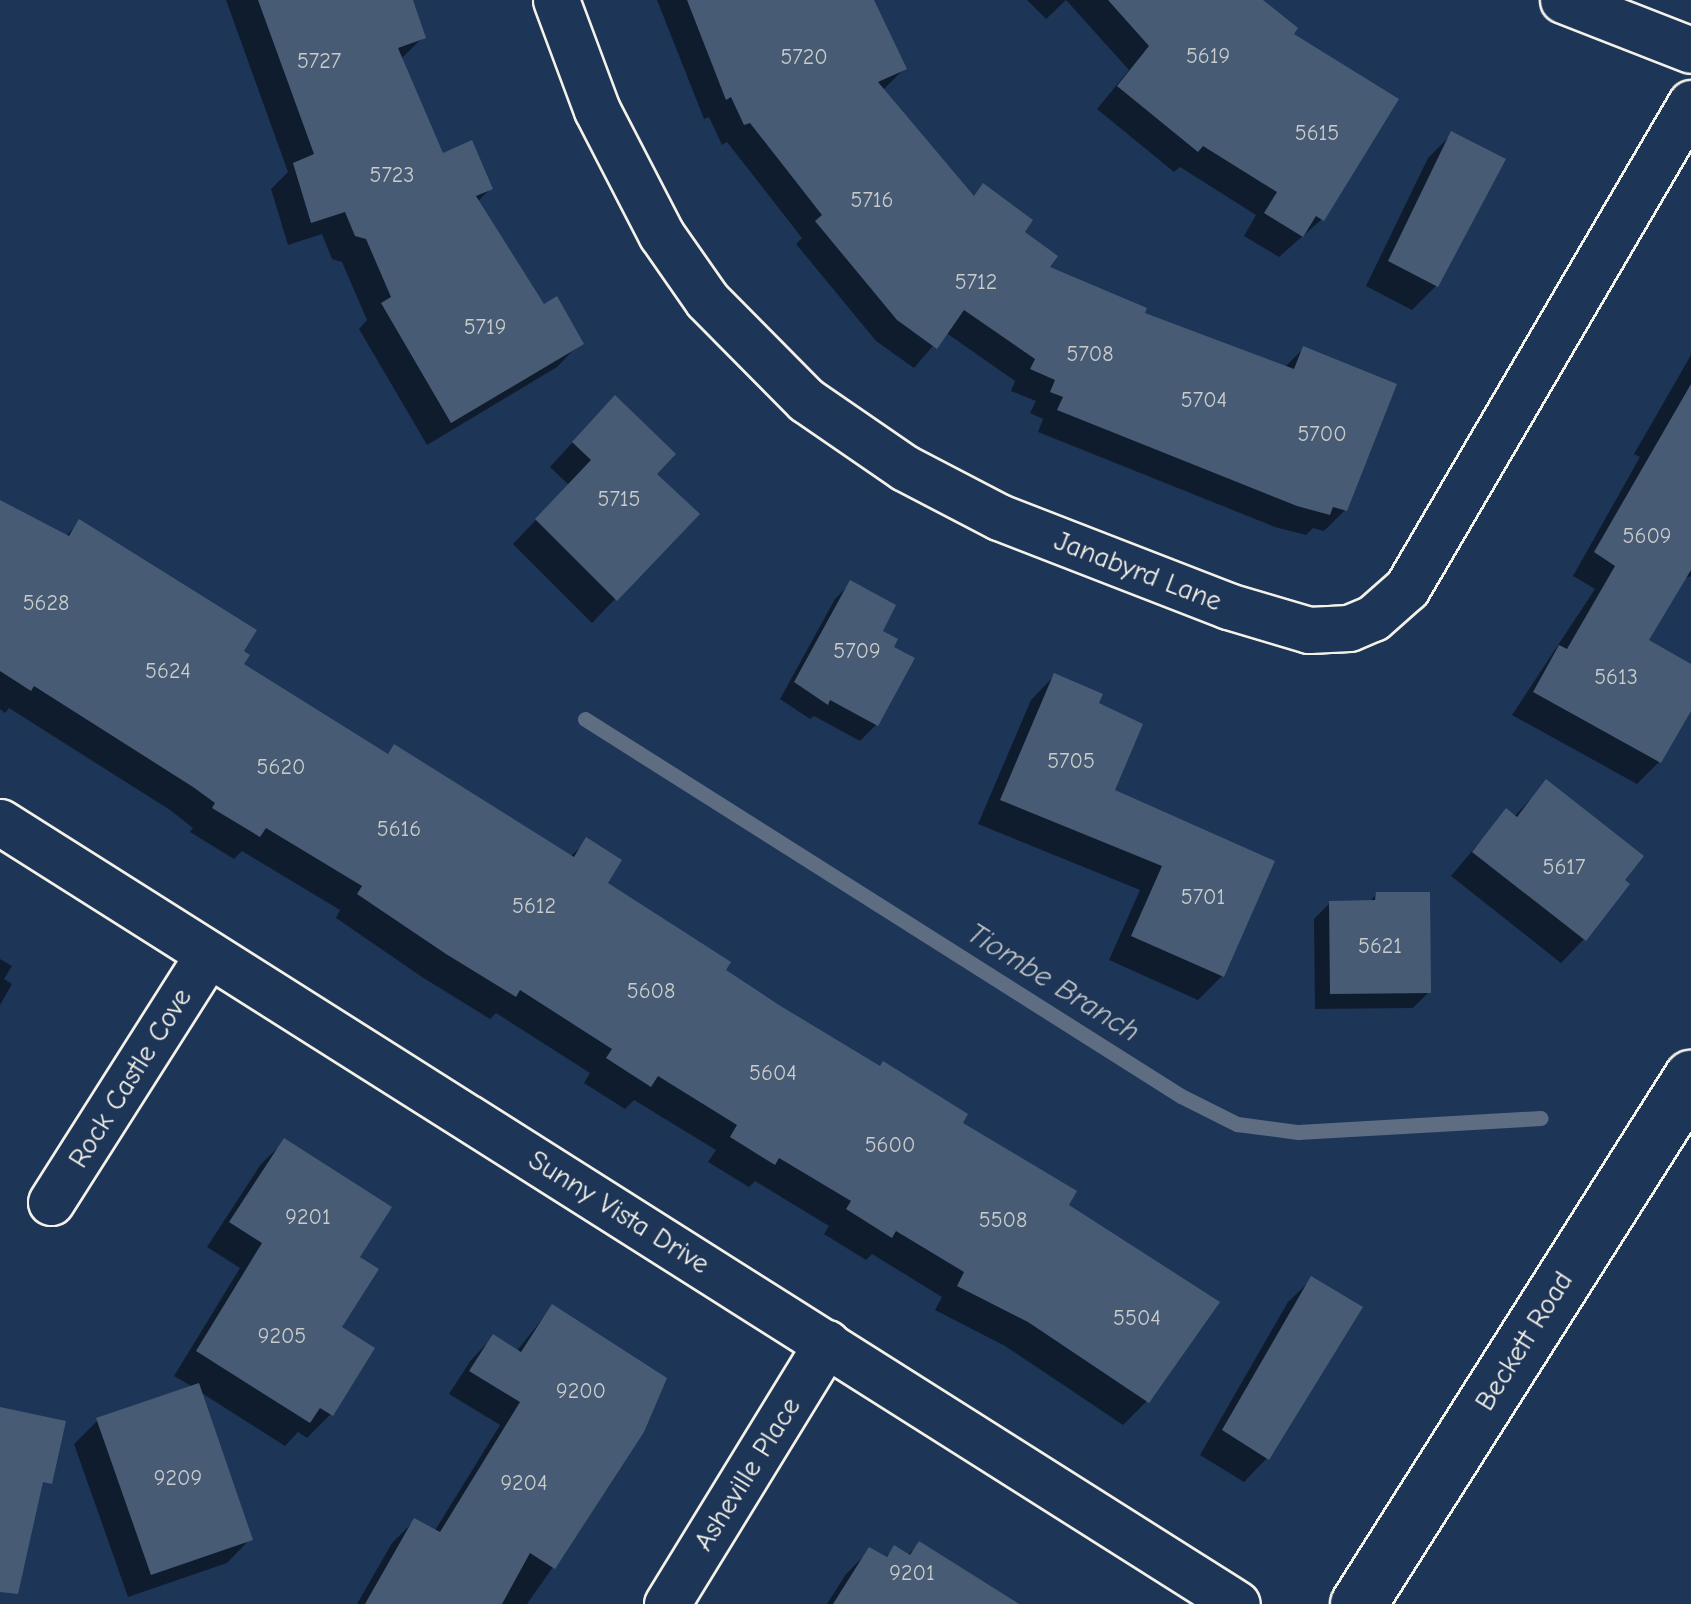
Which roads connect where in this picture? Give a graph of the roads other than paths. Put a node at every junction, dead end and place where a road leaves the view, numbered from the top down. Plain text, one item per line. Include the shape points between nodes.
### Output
1 (556, 0) edge
2 (1563, 0) edge
3 (1691, 50) edge
4 (1691, 104) edge
5 (0, 822) edge
6 (208, 954) junction
7 (1691, 1078) edge
8 (52, 1202) dead end
9 (828, 1344) junction
10 (667, 1604) edge
11 (1236, 1604) edge
12 (1358, 1604) edge

1 - 4 street, Janabyrd Lane via 597,110 660,234 706,300 806,400 905,468 999,517 1228,606 1309,630 1349,628 1373,618 1408,588
2 - 3 street
5 - 6 street, Sunny Vista Drive
6 - 8 street, Rock Castle Cove
6 - 9 street, Sunny Vista Drive
7 - 12 street, Beckett Road
9 - 10 street, Asheville Place
9 - 11 street, Sunny Vista Drive

